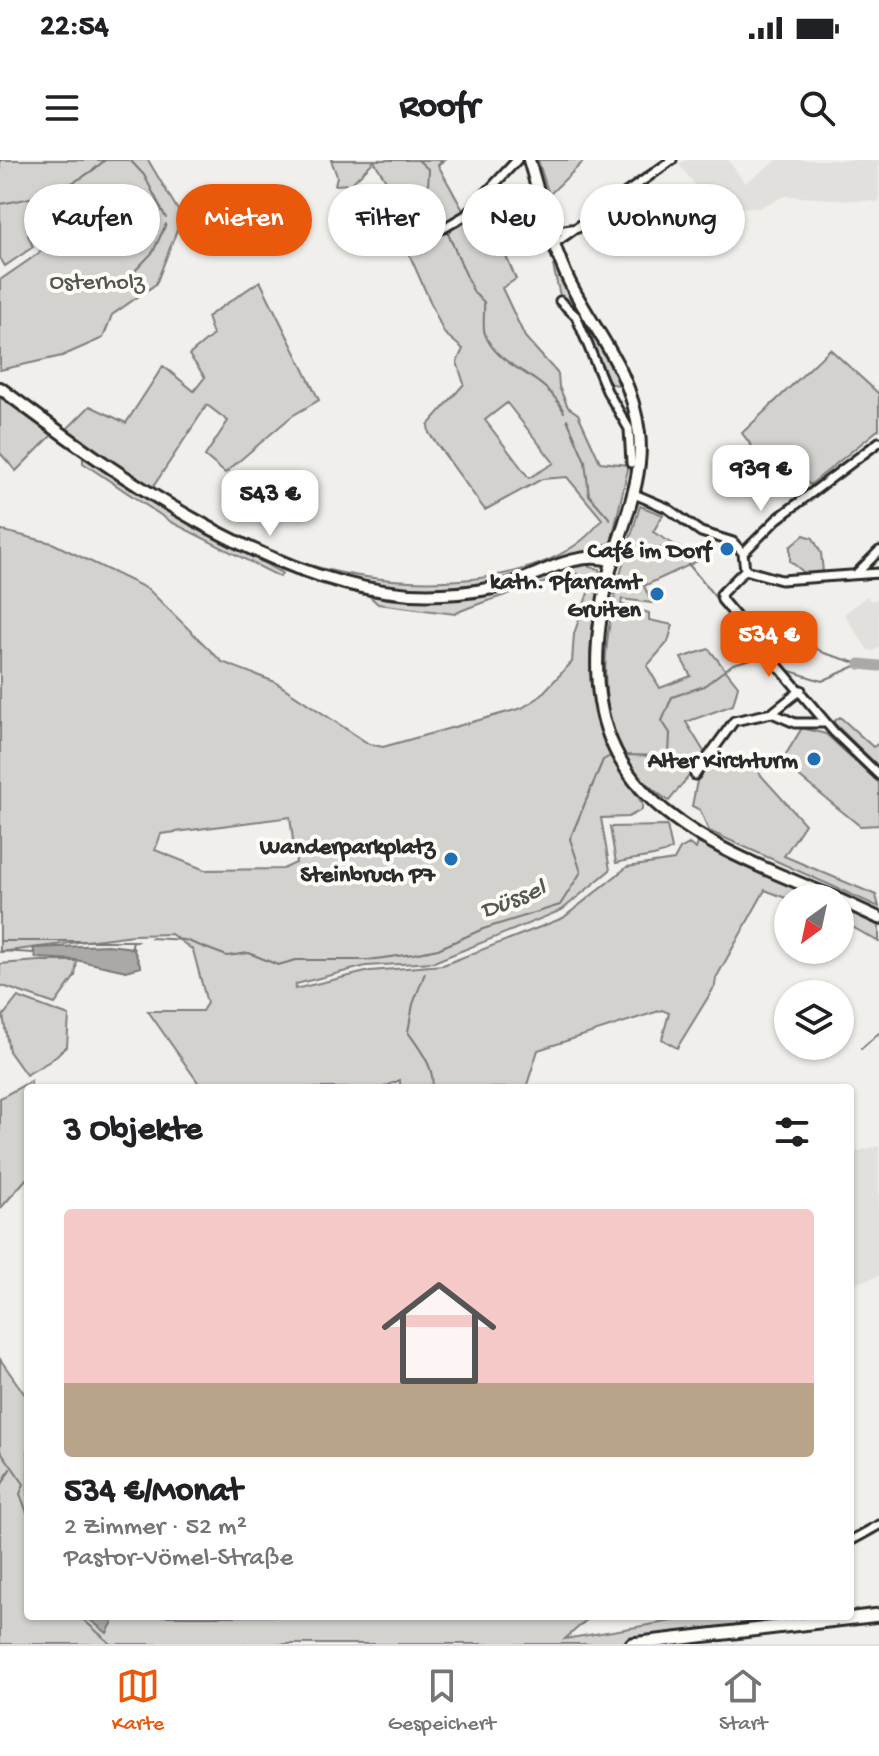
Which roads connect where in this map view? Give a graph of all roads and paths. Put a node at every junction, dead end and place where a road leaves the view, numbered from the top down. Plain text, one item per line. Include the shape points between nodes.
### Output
1 (517, 160) edge
2 (529, 160) edge
3 (672, 160) edge
4 (536, 184) edge
5 (446, 227) edge
6 (564, 233) edge
7 (560, 256) edge
8 (560, 301) dead end
9 (628, 384) junction
10 (0, 388) edge
11 (607, 391) junction
12 (878, 442) edge
13 (631, 463) dead end
14 (632, 493) junction
15 (879, 551) edge
16 (743, 553) junction
17 (613, 561) junction
18 (745, 570) junction
19 (857, 573) junction
20 (879, 573) edge
21 (775, 632) dead end
22 (759, 646) junction
23 (801, 690) junction
24 (772, 713) junction
25 (826, 723) junction
26 (695, 775) dead end
27 (879, 775) edge
28 (802, 884) edge
29 (854, 906) edge
30 (879, 918) edge
31 (879, 1525) edge
32 (854, 1539) edge
33 (879, 1615) edge
34 (854, 1618) edge
35 (836, 1620) edge
36 (632, 1644) edge

1 - 5 street via 466,215
2 - 4 main road
3 - 6 street
7 - 9 main road
8 - 11 street via 576,316
9 - 11 street
9 - 14 main road via 640,437
10 - 17 main road via 184,511 256,551 326,580 393,594 445,594 506,585 584,557
11 - 13 street via 631,434
12 - 16 street via 777,519
14 - 16 street via 667,508 701,532 730,540
14 - 17 main road
15 - 19 street
16 - 18 street
17 - 28 main road via 595,668 602,717 627,771 655,804 694,834
18 - 19 street via 781,580
18 - 22 street via 721,597
19 - 20 street
21 - 22 street
22 - 23 street
23 - 24 street
23 - 25 street
24 - 25 street via 795,723
24 - 26 street via 734,721
25 - 27 street
29 - 30 main road
31 - 32 street
33 - 34 main road
35 - 36 main road

